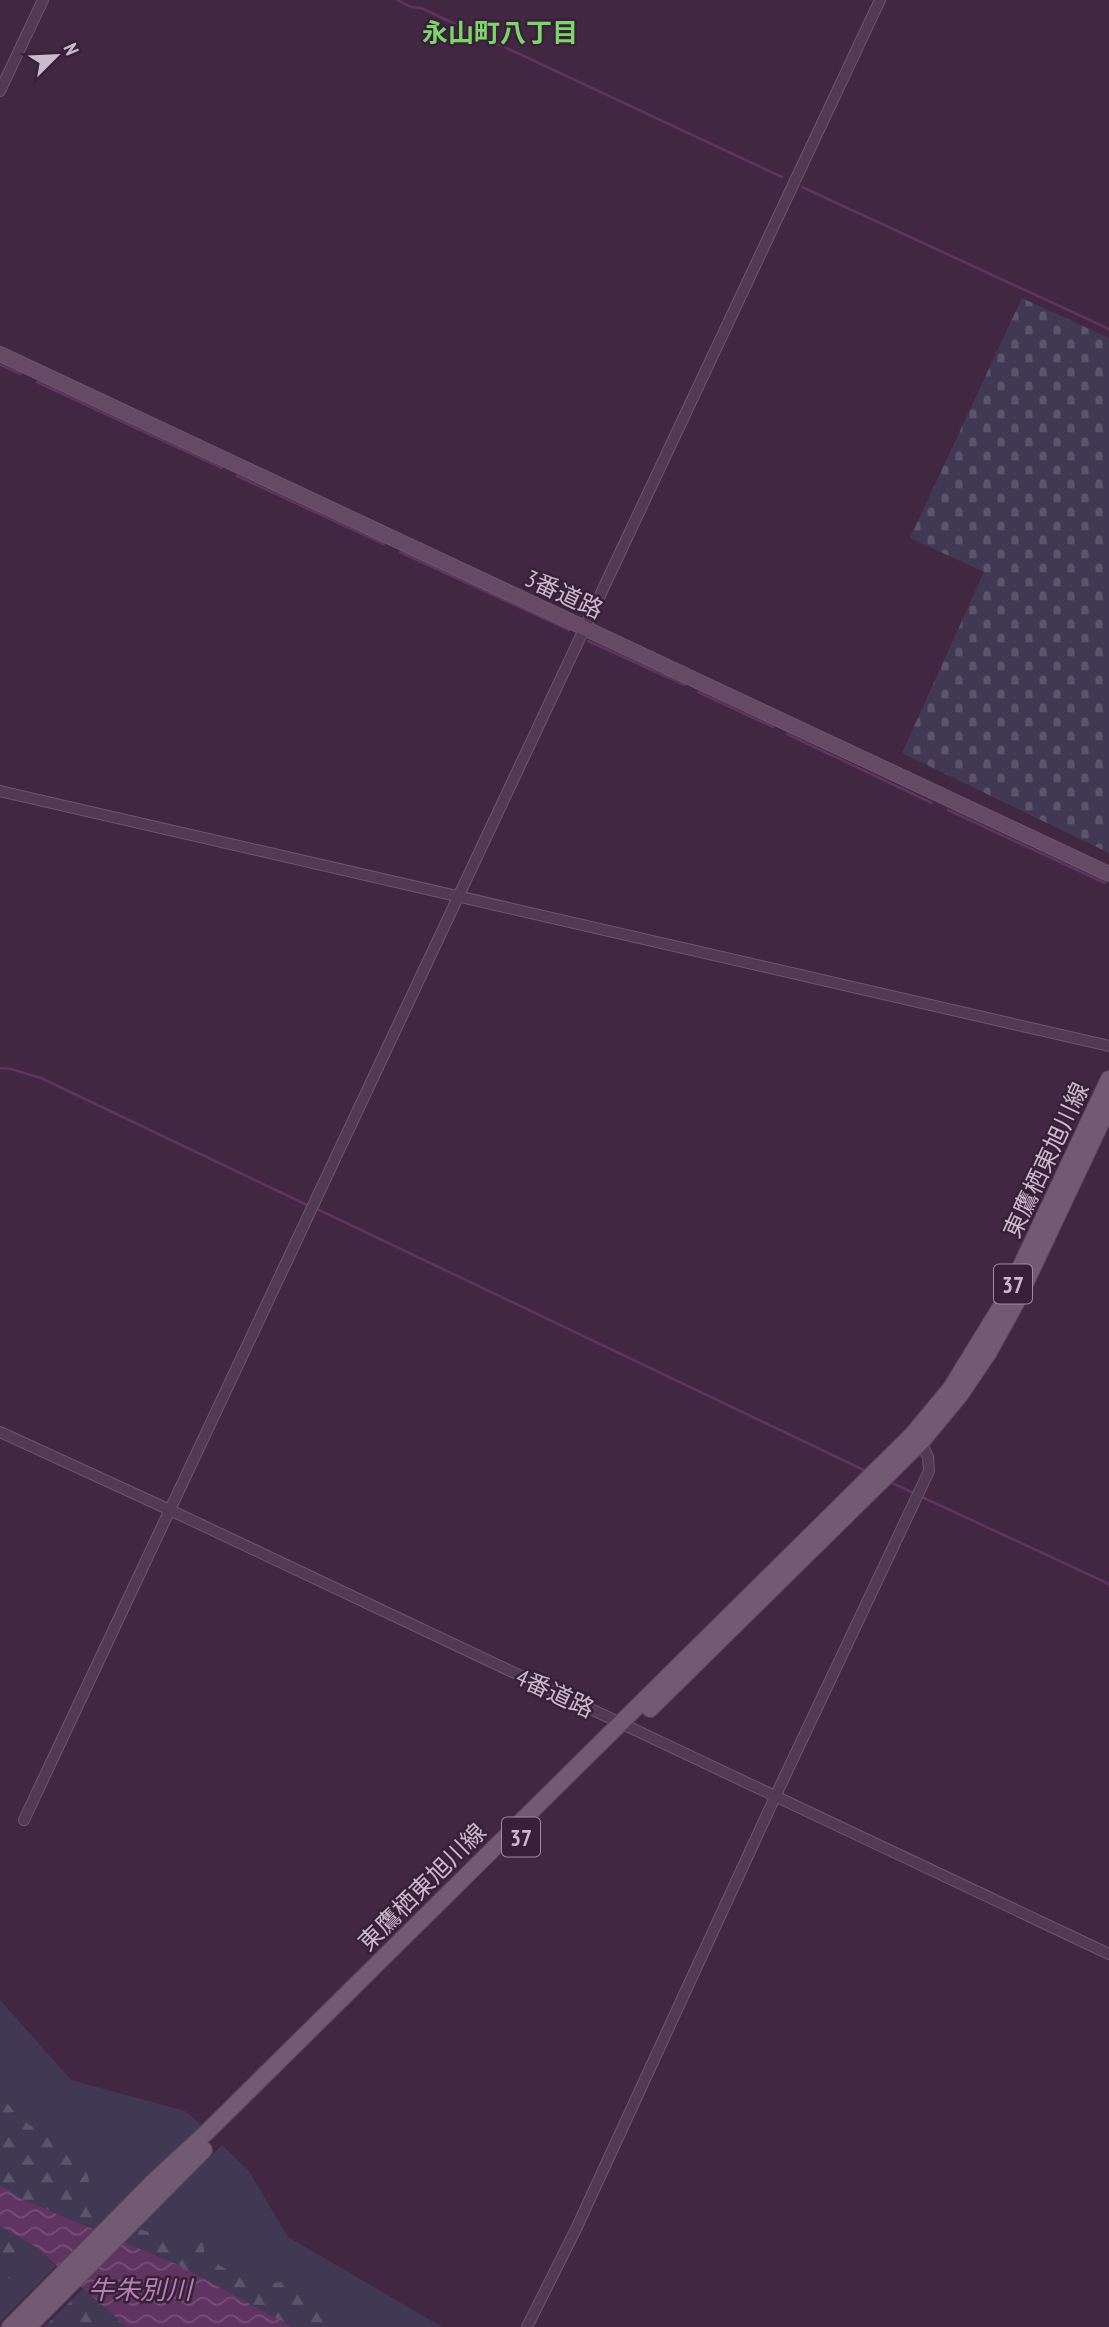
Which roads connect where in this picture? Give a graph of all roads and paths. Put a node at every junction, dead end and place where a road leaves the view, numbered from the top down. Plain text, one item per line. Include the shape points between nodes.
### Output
1 (43, 0) edge
2 (880, 0) edge
3 (0, 91) edge
4 (0, 354) edge
5 (584, 629) junction
6 (0, 792) edge
7 (1109, 874) edge
8 (459, 897) junction
9 (1109, 1046) edge
10 (1109, 1079) edge
11 (1109, 1106) edge
12 (0, 1432) edge
13 (917, 1437) junction
14 (170, 1510) junction
15 (625, 1726) junction
16 (775, 1797) junction
17 (23, 1820) dead end
18 (1109, 1954) edge
19 (160, 2184) junction
20 (10, 2327) edge
21 (28, 2327) edge
22 (527, 2327) edge

1 - 3 street
2 - 5 street
4 - 5 street, 3番道路
5 - 7 street, 3番道路
5 - 8 street
6 - 8 street
8 - 9 street
8 - 14 street
10 - 13 main road, 東鷹栖東旭川線 / 37 via 1005,1300
11 - 13 main road, 東鷹栖東旭川線 / 37 via 989,1352 960,1395
12 - 14 street, 4番道路
13 - 15 main road, 東鷹栖東旭川線 / 37
13 - 16 street via 928,1457 929,1471
14 - 15 street, 4番道路
14 - 17 street
15 - 16 street, 4番道路
15 - 19 main road, 東鷹栖東旭川線 / 37 via 208,2131
16 - 18 street, 4番道路
16 - 22 street
19 - 20 main road, 東鷹栖東旭川線 / 37
19 - 21 main road, 東鷹栖東旭川線 / 37

